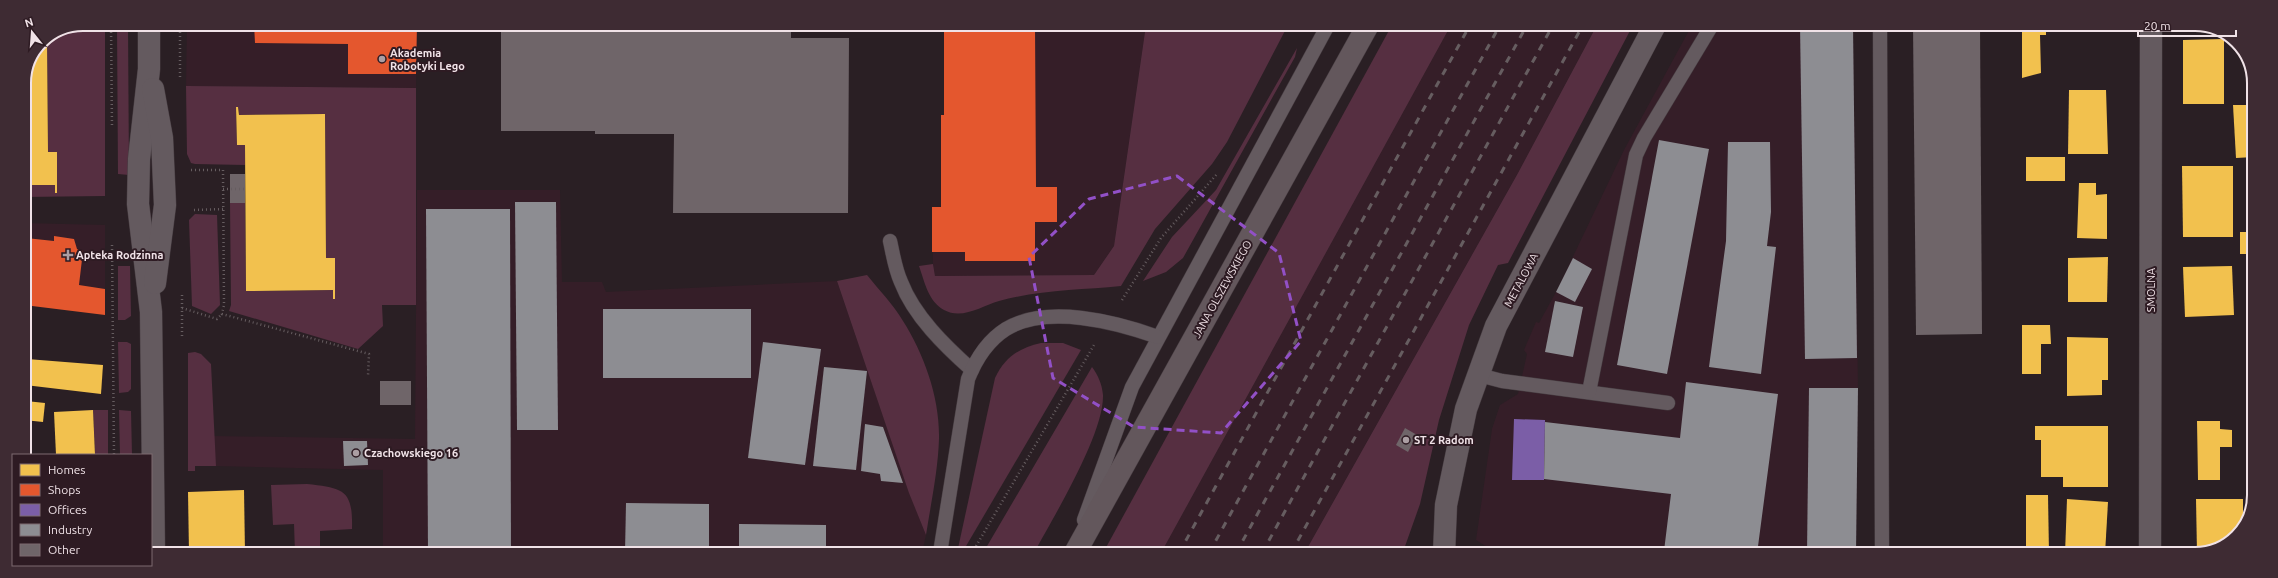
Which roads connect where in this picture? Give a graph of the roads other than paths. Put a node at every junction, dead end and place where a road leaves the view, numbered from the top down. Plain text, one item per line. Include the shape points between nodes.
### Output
1 (149, 31) edge
2 (1325, 31) edge
3 (1365, 31) edge
4 (1652, 31) edge
5 (1708, 31) edge
6 (1880, 31) edge
7 (2151, 31) edge
8 (890, 241) dead end
9 (1158, 337) junction
10 (972, 370) junction
11 (1479, 375) junction
12 (1589, 392) junction
13 (1668, 403) dead end
14 (154, 547) edge
15 (941, 547) edge
16 (1076, 547) edge
17 (1077, 547) edge
18 (1444, 547) edge
19 (1882, 547) edge
20 (2150, 547) edge

1 - 14 street via 149,69 162,138 165,205 151,312
2 - 9 lane
3 - 17 main road, JANA OLSZEWSKIEGO
4 - 11 street, METALOWA via 1496,326
5 - 12 lane via 1636,155
6 - 19 lane
7 - 20 street, SMOLNA
8 - 10 lane via 901,283 911,301 952,352
9 - 10 lane via 1108,322 1057,317 1021,322 1006,329 991,341 977,358
9 - 16 lane via 1132,387
10 - 15 lane via 962,409
11 - 12 lane via 1502,381
11 - 18 street, METALOWA via 1466,409 1446,505
12 - 13 lane

